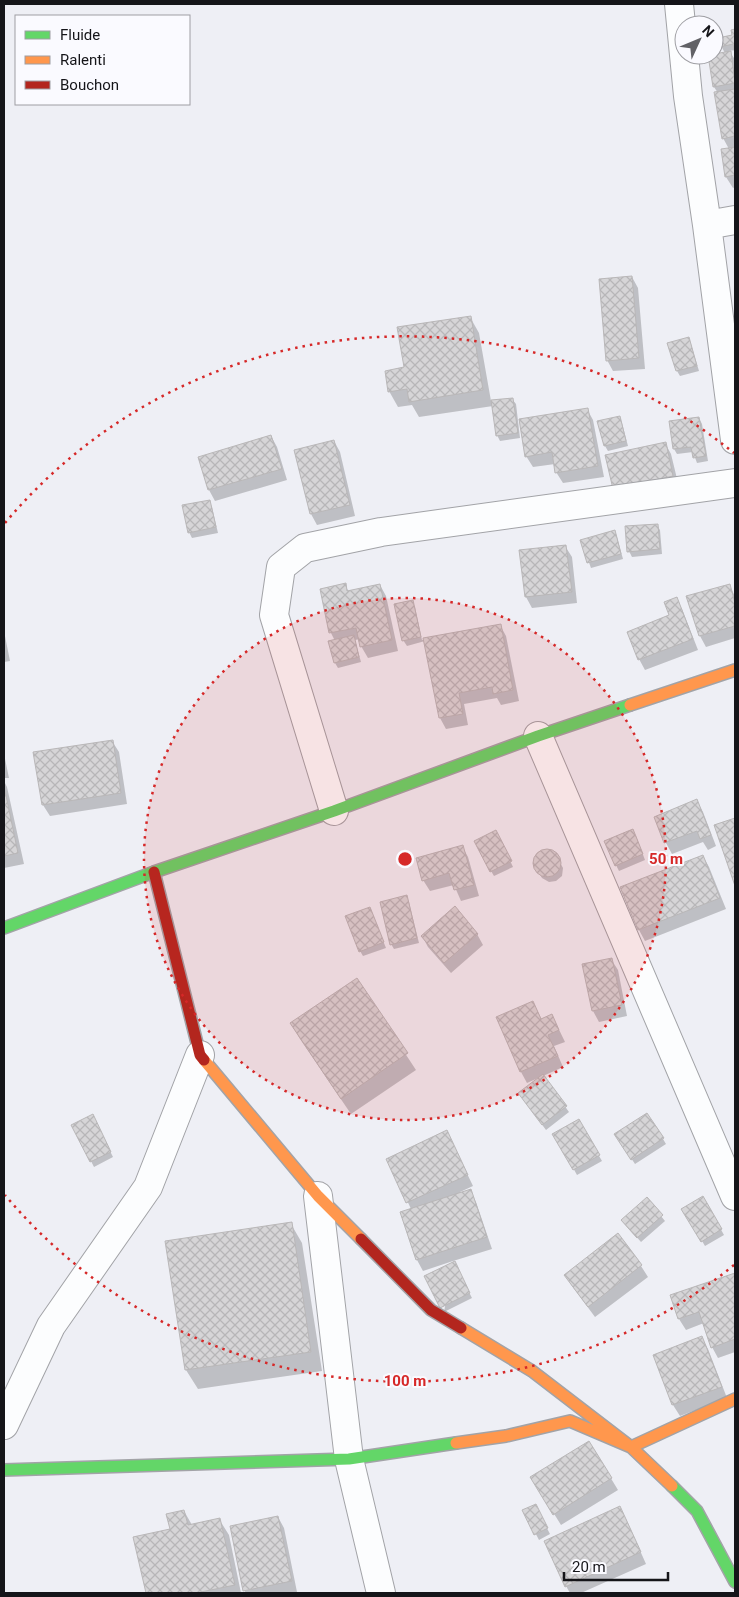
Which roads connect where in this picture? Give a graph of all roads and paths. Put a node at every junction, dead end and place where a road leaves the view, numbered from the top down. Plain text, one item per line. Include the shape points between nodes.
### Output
1 (679, 4) edge
2 (735, 220) edge
3 (707, 225) junction
4 (735, 440) edge
5 (735, 483) edge
6 (735, 670) edge
7 (538, 736) junction
8 (334, 811) junction
9 (154, 872) junction
10 (4, 928) edge
11 (200, 1055) junction
12 (318, 1196) junction
13 (735, 1196) edge
14 (735, 1399) edge
15 (4, 1426) edge
16 (631, 1447) junction
17 (349, 1459) junction
18 (4, 1470) edge
19 (735, 1582) edge
20 (381, 1593) edge

1 - 3 street via 688,96
2 - 3 street
3 - 4 street
5 - 8 street via 381,532 305,548 281,567 274,615
6 - 7 street
7 - 8 street
7 - 13 street
8 - 9 street
9 - 10 street
9 - 11 street
11 - 12 street
11 - 15 street via 148,1187 52,1326
12 - 16 street via 431,1310 532,1371
12 - 17 street
14 - 16 street
16 - 17 street via 570,1421 506,1436
16 - 19 street via 697,1512
17 - 18 street
17 - 20 street

